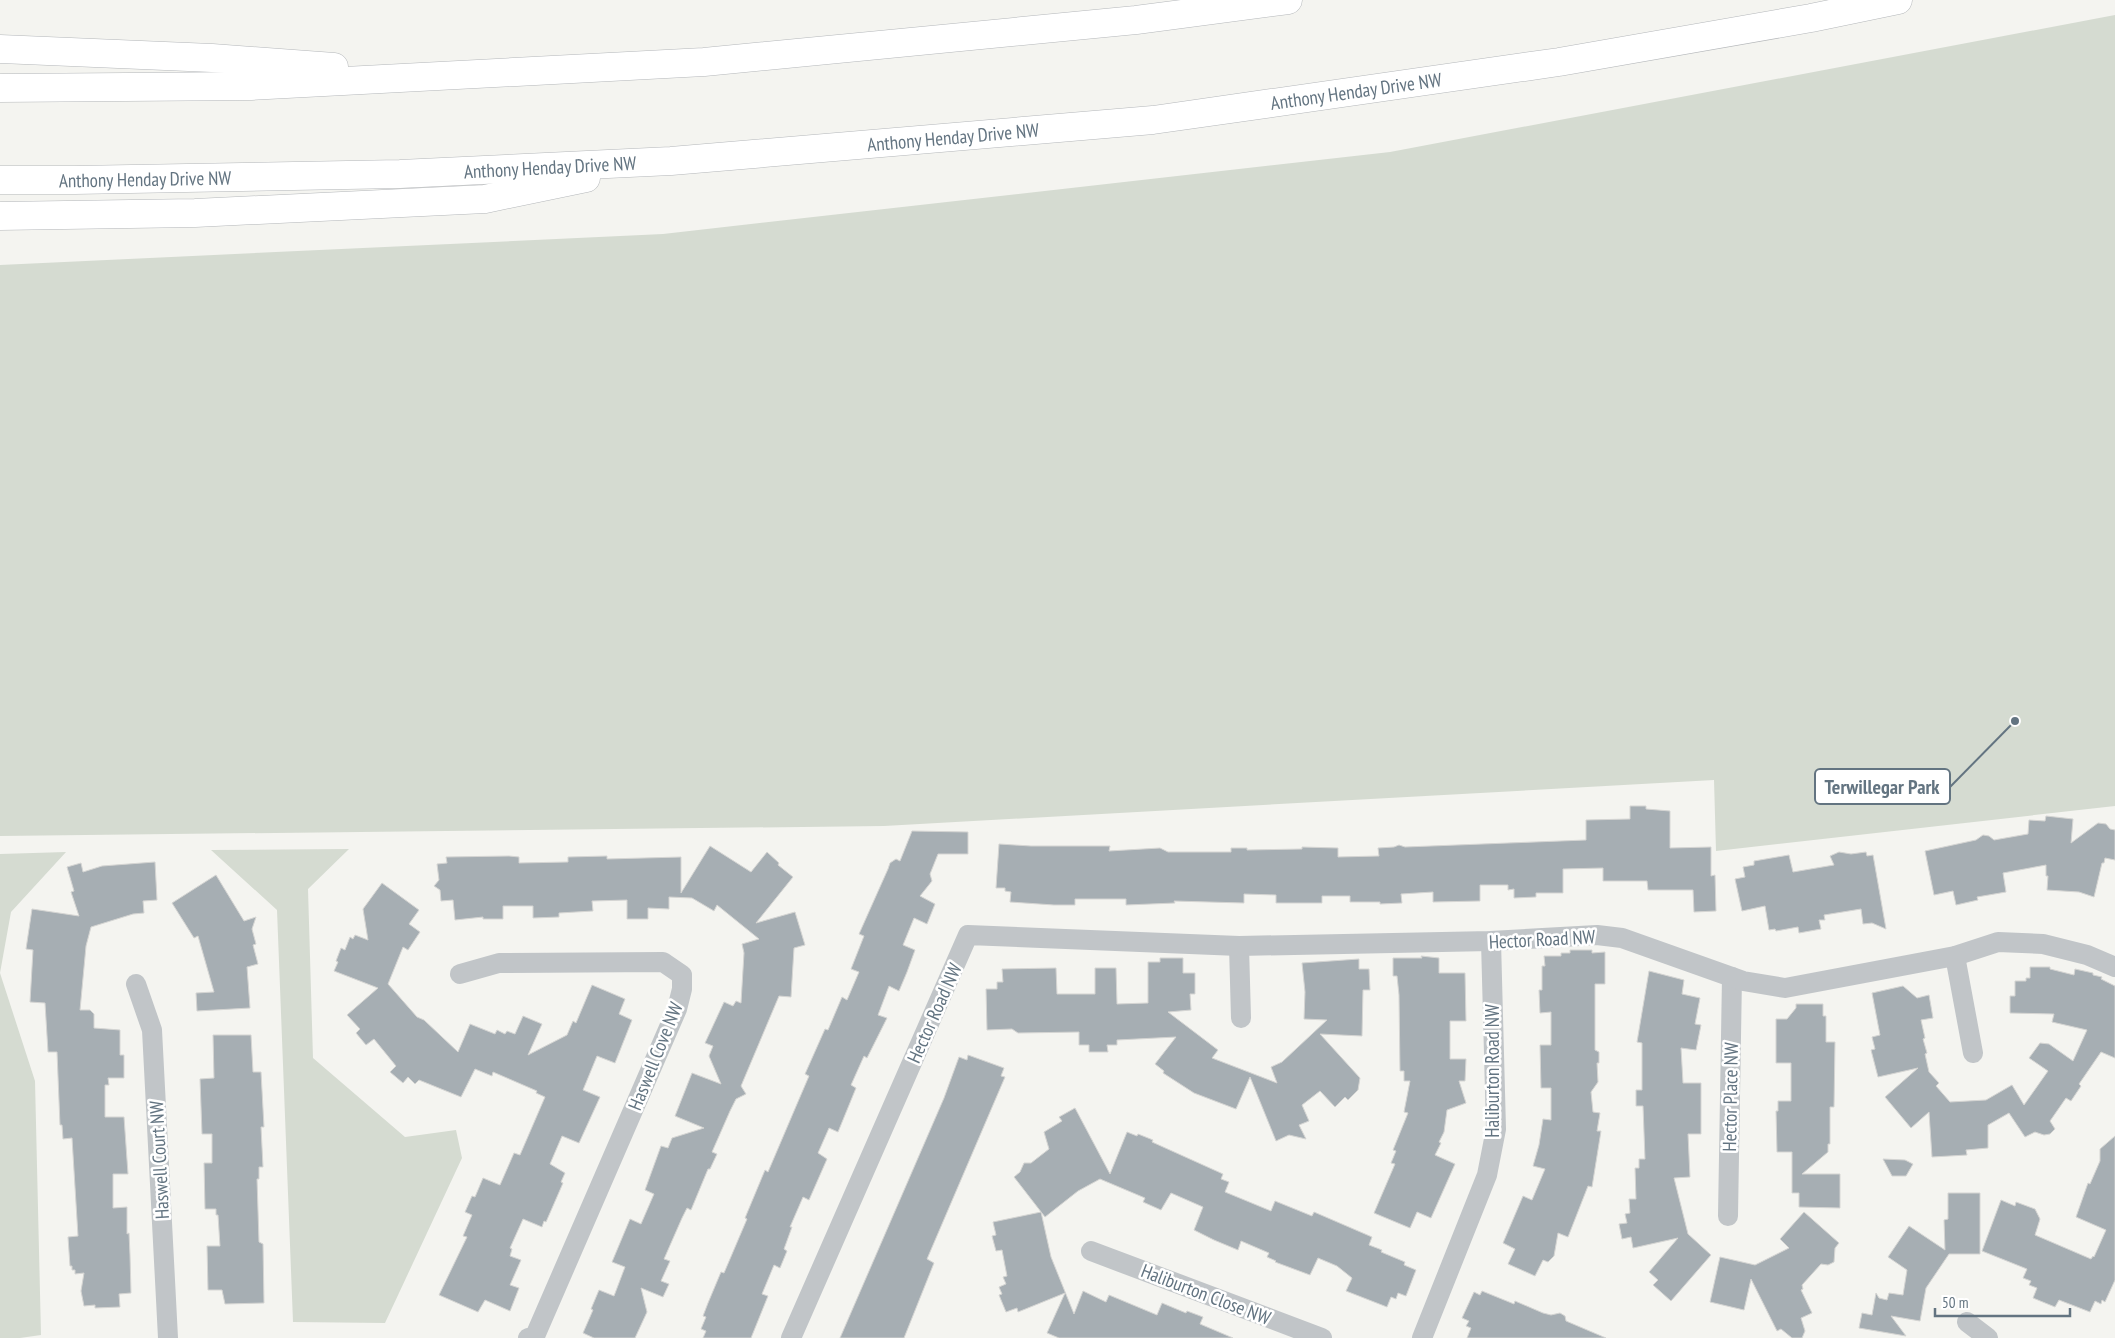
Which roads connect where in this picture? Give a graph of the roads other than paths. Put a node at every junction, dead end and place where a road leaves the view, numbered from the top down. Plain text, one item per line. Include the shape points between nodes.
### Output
1 (1288, 0) edge
2 (1898, 0) edge
3 (0, 49) edge
4 (445, 75) junction
5 (0, 88) edge
6 (671, 161) junction
7 (0, 180) edge
8 (0, 216) edge
9 (1491, 942) junction
10 (1239, 946) junction
11 (1954, 956) junction
12 (2115, 966) edge
13 (460, 974) dead end
14 (1732, 977) junction
15 (136, 984) dead end
16 (1241, 1018) dead end
17 (1973, 1053) dead end
18 (1728, 1216) dead end
19 (1091, 1251) dead end
20 (1967, 1322) dead end
21 (168, 1338) edge
22 (528, 1338) edge
23 (791, 1338) edge
24 (1322, 1338) edge
25 (1422, 1338) edge
26 (1988, 1338) edge

1 - 4 highway via 1136,20 704,62
2 - 6 highway, Anthony Henday Drive NW via 1559,62 1153,120
3 - 4 highway via 212,58
4 - 5 highway via 251,86
6 - 7 highway, Anthony Henday Drive NW via 400,174
6 - 8 highway via 485,199 195,213
9 - 10 street, Hector Road NW
9 - 14 street, Hector Road NW via 1576,935 1613,937
9 - 25 street, Haliburton Road NW via 1496,1129 1487,1175
10 - 16 street
10 - 23 street, Hector Road NW via 968,935
11 - 12 street, Hector Road NW via 1998,942 2043,944
11 - 14 street, Hector Road NW via 1785,988
11 - 17 street
13 - 22 street, Haswell Cove NW via 499,963 663,962 682,975 676,1009 535,1336
14 - 18 street, Hector Place NW
15 - 21 street, Haswell Court NW via 152,1030
19 - 24 street, Haliburton Close NW
20 - 26 street

